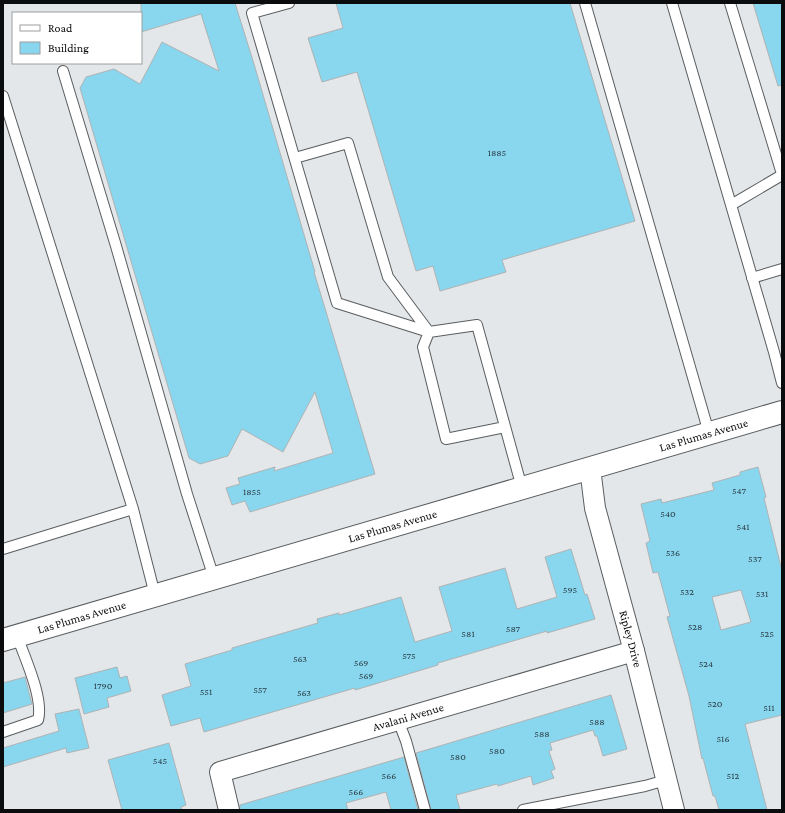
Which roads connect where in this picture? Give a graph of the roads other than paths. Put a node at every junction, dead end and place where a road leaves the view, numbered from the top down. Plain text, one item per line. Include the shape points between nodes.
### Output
1 (289, 3) edge
2 (585, 3) edge
3 (672, 3) edge
4 (730, 3) edge
5 (63, 71) dead end
6 (3, 96) edge
7 (295, 158) junction
8 (782, 174) edge
9 (731, 205) junction
10 (782, 269) edge
11 (752, 278) junction
12 (429, 332) junction
13 (782, 383) edge
14 (782, 412) edge
15 (504, 422) junction
16 (709, 433) junction
17 (590, 468) junction
18 (522, 488) junction
19 (133, 509) junction
20 (3, 549) edge
21 (214, 578) junction
22 (155, 595) junction
23 (10, 638) edge
24 (634, 651) junction
25 (398, 720) junction
26 (3, 732) edge
27 (666, 780) junction
28 (527, 809) edge
29 (229, 810) edge
30 (425, 810) edge
31 (674, 810) edge

1 - 7 lane via 252,13
2 - 16 lane
3 - 9 lane
4 - 8 lane
5 - 21 lane
6 - 19 lane
7 - 12 lane via 337,303
7 - 12 lane via 348,143 388,277
8 - 9 lane
9 - 11 lane
10 - 11 lane
11 - 13 lane
12 - 15 lane via 477,325
12 - 15 lane via 423,347 446,440
14 - 16 street, Las Plumas Avenue
15 - 18 lane
16 - 17 street, Las Plumas Avenue
17 - 18 street, Las Plumas Avenue
17 - 24 street, Ripley Drive via 595,508
18 - 21 street, Las Plumas Avenue
19 - 20 lane
19 - 22 lane
21 - 22 street, Las Plumas Avenue
22 - 23 street, Las Plumas Avenue
23 - 26 lane via 37,694 40,712 38,720
24 - 25 street, Avalani Avenue
24 - 27 street, Ripley Drive
25 - 29 street, Avalani Avenue via 220,772
25 - 30 lane
27 - 28 lane
27 - 31 street, Ripley Drive

